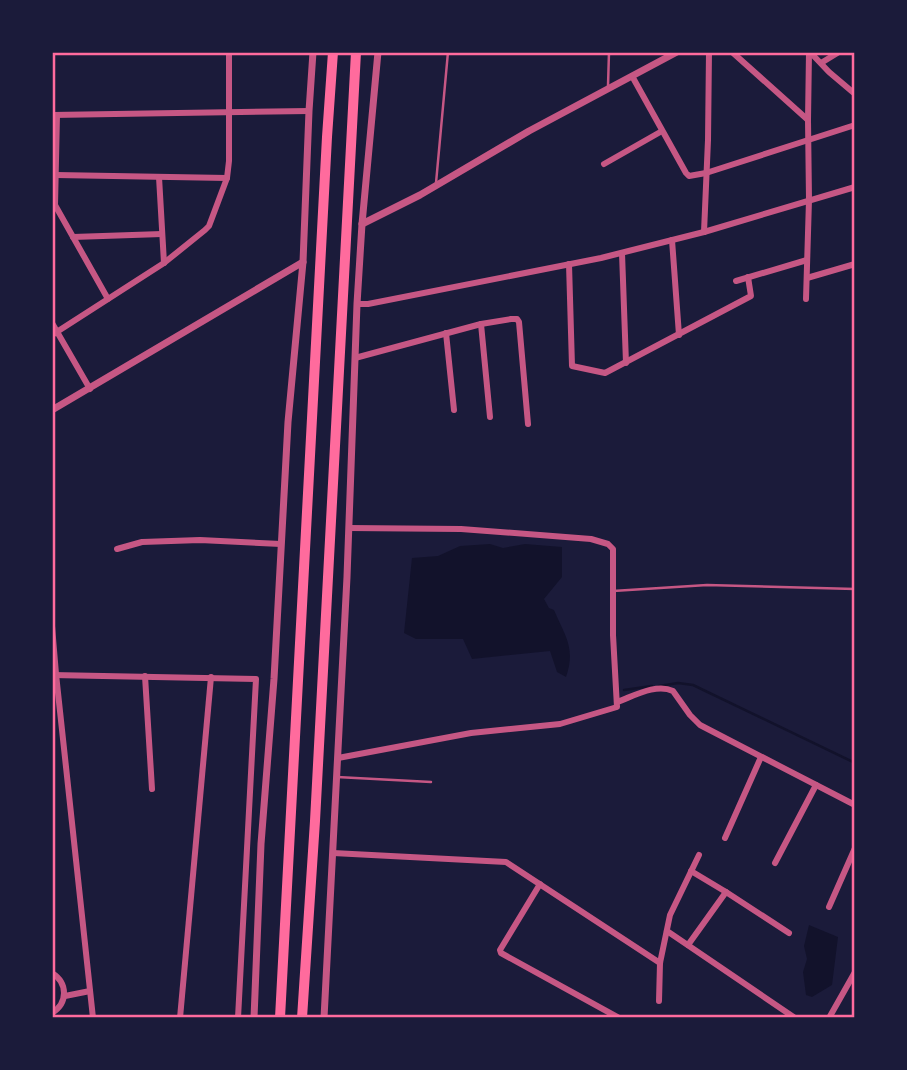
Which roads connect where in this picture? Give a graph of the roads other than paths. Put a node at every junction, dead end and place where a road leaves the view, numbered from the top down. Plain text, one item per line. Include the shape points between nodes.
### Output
1 (229, 52) edge
2 (313, 52) edge
3 (333, 52) edge
4 (356, 52) edge
5 (378, 52) edge
6 (448, 52) edge
7 (609, 52) edge
8 (677, 52) edge
9 (709, 52) edge
10 (733, 52) edge
11 (810, 52) edge
12 (839, 52) edge
13 (821, 63) junction
14 (632, 76) junction
15 (608, 89) junction
16 (855, 94) edge
17 (309, 111) junction
18 (229, 113) junction
19 (55, 115) edge
20 (808, 120) junction
21 (855, 125) edge
22 (662, 131) junction
23 (808, 141) junction
24 (604, 164) dead end
25 (706, 173) junction
26 (55, 175) junction
27 (159, 177) junction
28 (227, 178) junction
29 (435, 186) junction
30 (855, 187) edge
31 (809, 200) junction
32 (54, 205) edge
33 (362, 224) junction
34 (704, 232) junction
35 (162, 234) junction
36 (73, 237) junction
37 (673, 240) junction
38 (622, 253) junction
39 (807, 260) junction
40 (164, 262) junction
41 (303, 262) junction
42 (569, 264) junction
43 (855, 264) edge
44 (748, 277) junction
45 (807, 278) junction
46 (736, 281) dead end
47 (108, 299) junction
48 (806, 299) dead end
49 (357, 304) junction
50 (52, 323) edge
51 (481, 324) junction
52 (55, 333) edge
53 (446, 333) junction
54 (679, 335) junction
55 (355, 358) junction
56 (626, 363) junction
57 (90, 389) junction
58 (454, 410) dead end
59 (52, 411) edge
60 (490, 417) dead end
61 (528, 424) dead end
62 (349, 528) junction
63 (281, 544) junction
64 (117, 549) dead end
65 (855, 589) edge
66 (613, 591) junction
67 (52, 625) edge
68 (54, 674) edge
69 (145, 676) junction
70 (211, 677) junction
71 (617, 702) junction
72 (761, 757) junction
73 (338, 758) junction
74 (337, 777) junction
75 (431, 782) dead end
76 (816, 785) junction
77 (152, 789) dead end
78 (855, 804) edge
79 (724, 838) dead end
80 (855, 848) edge
81 (333, 853) junction
82 (699, 855) dead end
83 (775, 863) dead end
84 (691, 871) junction
85 (540, 884) junction
86 (726, 892) junction
87 (829, 907) dead end
88 (667, 931) junction
89 (789, 933) dead end
90 (688, 945) junction
91 (660, 963) junction
92 (855, 972) edge
93 (52, 973) edge
94 (90, 991) junction
95 (65, 996) junction
96 (659, 1001) dead end
97 (52, 1013) edge
98 (93, 1017) edge
99 (180, 1017) edge
100 (238, 1017) edge
101 (254, 1017) edge
102 (280, 1017) edge
103 (302, 1017) edge
104 (324, 1017) edge
105 (619, 1017) edge
106 (795, 1017) edge
107 (829, 1017) edge

1 - 18 street
2 - 17 street
3 - 102 highway
4 - 103 highway
5 - 33 street
6 - 29 lane
7 - 15 lane
8 - 14 street
9 - 25 street
10 - 20 street
11 - 13 street
11 - 20 street
12 - 13 street
13 - 16 street
14 - 15 street
14 - 22 street
15 - 29 street
17 - 18 street
17 - 41 street
18 - 19 street
18 - 28 street
19 - 26 street
20 - 23 street
21 - 23 street
22 - 24 street
22 - 25 street via 687,175
23 - 25 street
23 - 31 street
25 - 34 street
26 - 27 street
26 - 32 street
27 - 28 street
27 - 35 street
28 - 40 street via 209,226
29 - 33 street
30 - 31 street
31 - 34 street
31 - 39 street
32 - 36 street
33 - 49 street
34 - 37 street
35 - 36 street
35 - 40 street
36 - 47 street
37 - 38 street
37 - 54 street
38 - 42 street
38 - 56 street
39 - 44 street
39 - 45 street
40 - 47 street
41 - 57 street
41 - 63 street
42 - 49 street
42 - 56 street via 572,366 606,373
43 - 45 street
44 - 46 street
44 - 54 street via 751,296
45 - 48 street
47 - 52 street
49 - 55 street
50 - 52 street
51 - 53 street
51 - 60 street
51 - 61 street via 519,322
52 - 57 street
53 - 55 street
53 - 58 street
54 - 56 street
55 - 62 street
57 - 59 street
62 - 66 street via 461,529 592,539 613,549
62 - 73 street
63 - 64 street via 200,540 142,542
63 - 101 street
65 - 66 lane via 707,586
66 - 71 street
67 - 68 street
68 - 69 street
68 - 94 street
69 - 70 street
69 - 77 street
70 - 99 street
70 - 100 street via 256,678
71 - 72 street via 657,688 670,689 700,726
71 - 73 street via 617,707 560,724 471,733
72 - 76 street
72 - 79 street
73 - 74 street
74 - 75 lane
74 - 81 street
76 - 78 street
76 - 83 street
80 - 87 street
81 - 85 street via 506,862
81 - 104 street
82 - 84 street
84 - 86 street
84 - 88 street
85 - 91 street
85 - 105 street via 501,953
86 - 89 street
86 - 90 street
88 - 90 street
88 - 91 street
90 - 106 street
91 - 96 street
92 - 107 street
93 - 95 street via 59,978
94 - 95 street
94 - 98 street
95 - 97 street

